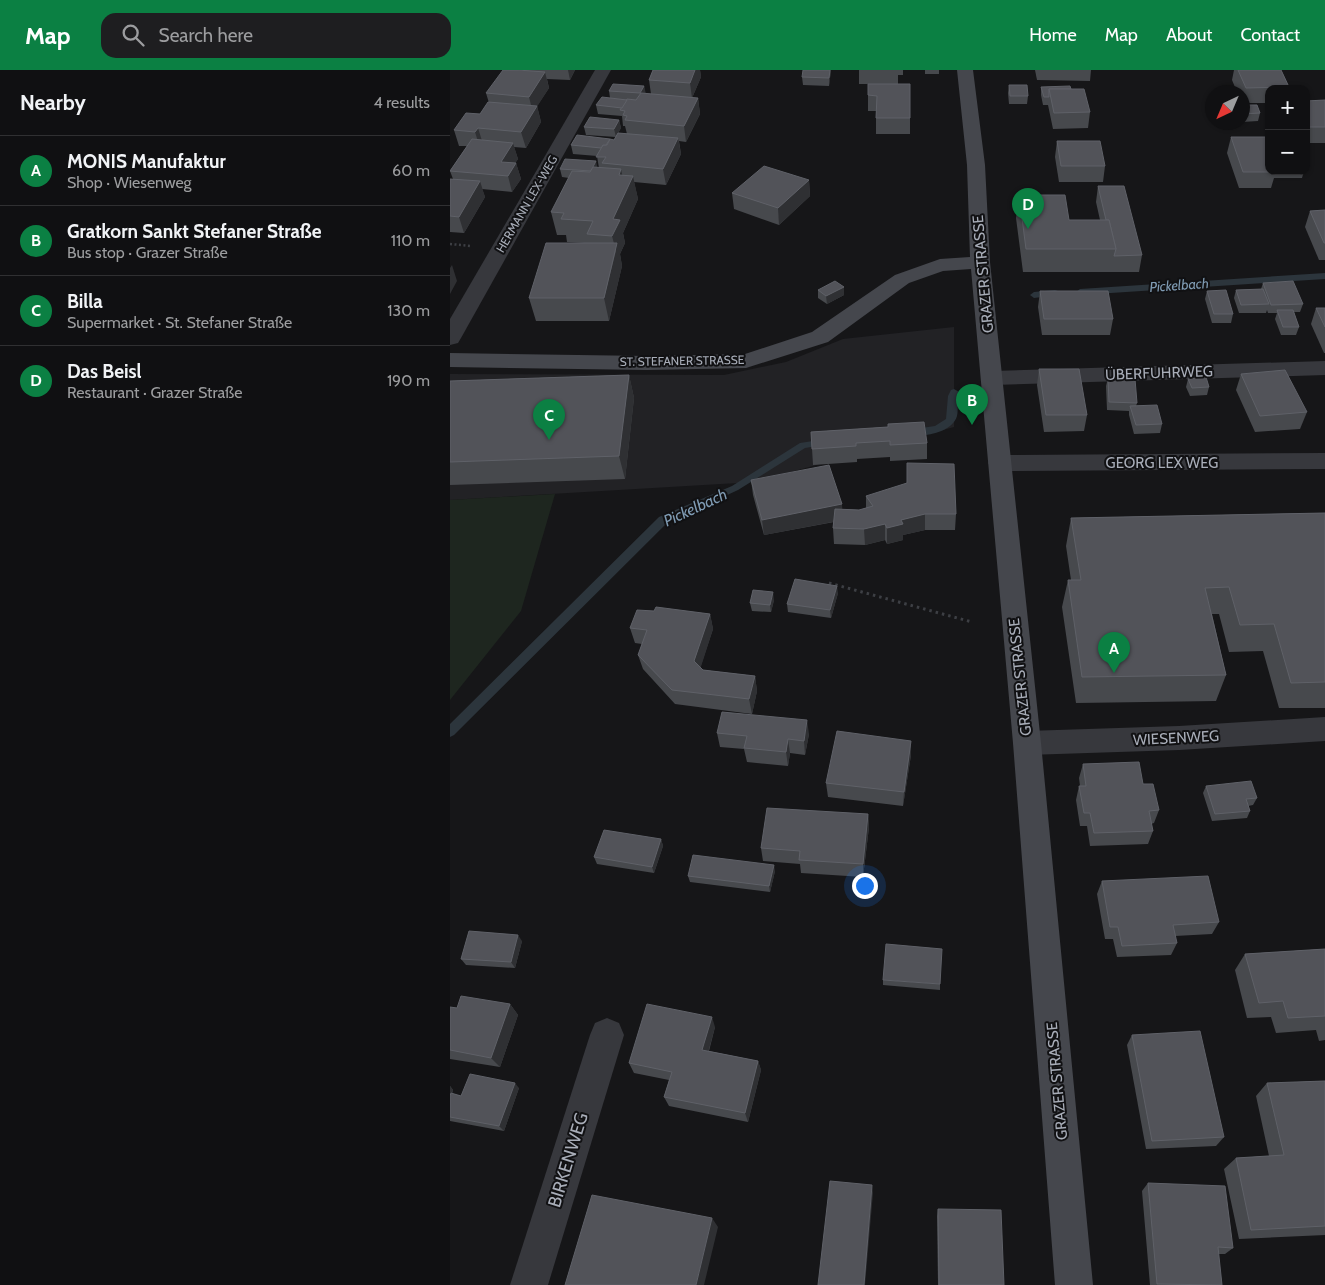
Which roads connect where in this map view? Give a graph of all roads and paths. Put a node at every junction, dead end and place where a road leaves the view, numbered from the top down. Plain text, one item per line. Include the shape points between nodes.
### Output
1 (603, 70) edge
2 (965, 70) edge
3 (980, 262) junction
4 (450, 338) edge
5 (450, 360) edge
6 (1325, 368) edge
7 (993, 378) junction
8 (1325, 461) edge
9 (1000, 463) junction
10 (829, 583) edge
11 (972, 622) dead end
12 (1325, 728) edge
13 (1027, 743) junction
14 (607, 1035) dead end
15 (529, 1285) edge
16 (1074, 1285) edge

1 - 4 street, HERMANN LEX-WEG
2 - 3 street, GRAZER STRASSE via 976,165
3 - 5 street, ST. STEFANER STRASSE via 940,265 902,280 820,337 746,361
3 - 7 street, GRAZER STRASSE
6 - 7 street, ÜBERFUHRWEG
7 - 9 street, GRAZER STRASSE
8 - 9 street, GEORG LEX WEG
9 - 13 street, GRAZER STRASSE
10 - 11 path
12 - 13 street, WIESENWEG via 1179,738
13 - 16 street, GRAZER STRASSE
14 - 15 street, BIRKENWEG

